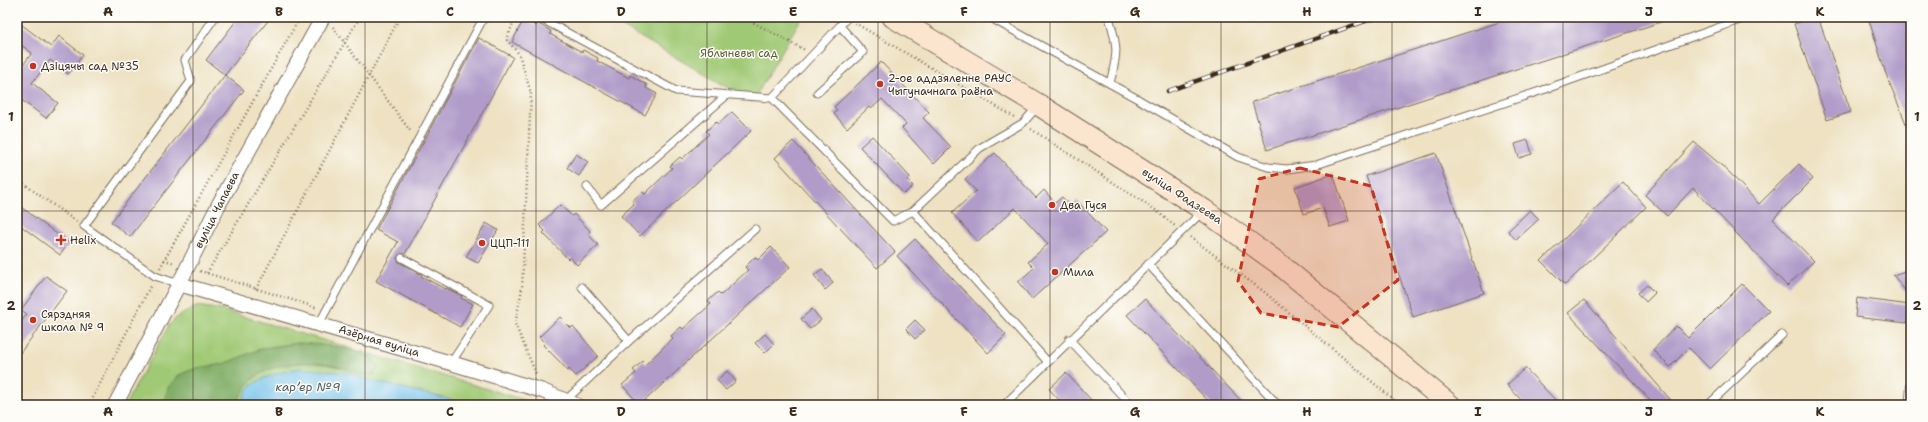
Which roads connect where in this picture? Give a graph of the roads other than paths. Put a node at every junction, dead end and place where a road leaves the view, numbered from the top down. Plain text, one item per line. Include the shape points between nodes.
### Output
1 (215, 17) edge
2 (484, 17) edge
3 (538, 17) edge
4 (893, 17) edge
5 (992, 17) edge
6 (1109, 17) edge
7 (1748, 17) edge
8 (848, 18) edge
9 (326, 20) edge
10 (840, 26) junction
11 (1110, 83) junction
12 (818, 93) dead end
13 (727, 95) junction
14 (772, 98) junction
15 (1039, 105) junction
16 (587, 187) dead end
17 (1204, 210) junction
18 (914, 212) junction
19 (755, 229) dead end
20 (402, 258) dead end
21 (1148, 264) junction
22 (179, 284) junction
23 (582, 287) dead end
24 (319, 324) junction
25 (1782, 335) dead end
26 (1069, 339) junction
27 (629, 340) junction
28 (1047, 361) junction
29 (451, 362) junction
30 (1911, 380) edge
31 (571, 402) edge
32 (1448, 404) edge
33 (115, 405) edge
34 (1004, 405) edge
35 (1131, 405) edge
36 (1278, 405) edge
37 (1708, 405) edge
38 (1909, 405) edge

1 - 22 lane via 185,60 191,82 84,226 156,276
2 - 24 lane
3 - 13 lane via 676,91
4 - 15 street, вуліца Фадзеева
5 - 11 lane
6 - 11 lane via 1116,40 1117,58
7 - 11 lane via 1543,90 1392,140 1316,165 1287,169 1268,167 1238,157
8 - 10 lane
9 - 22 street, вуліца Чапаева via 219,204
10 - 12 lane via 862,52
10 - 14 lane
13 - 14 lane
13 - 16 lane via 601,205
14 - 18 lane via 893,221
15 - 17 street, вуліца Фадзеева
15 - 18 lane via 1023,123 980,148
17 - 21 lane
17 - 32 street, вуліца Фадзеева via 1278,264
18 - 28 lane
19 - 27 lane
20 - 29 lane via 490,305
21 - 26 lane
21 - 36 lane
22 - 24 street, Азёрная вуліца
22 - 33 street, вуліца Чапаева
23 - 27 lane
24 - 29 street, Азёрная вуліца
25 - 37 lane
26 - 28 lane
26 - 35 lane
27 - 31 lane
28 - 34 lane
29 - 31 street, Азёрная вуліца
30 - 38 lane

